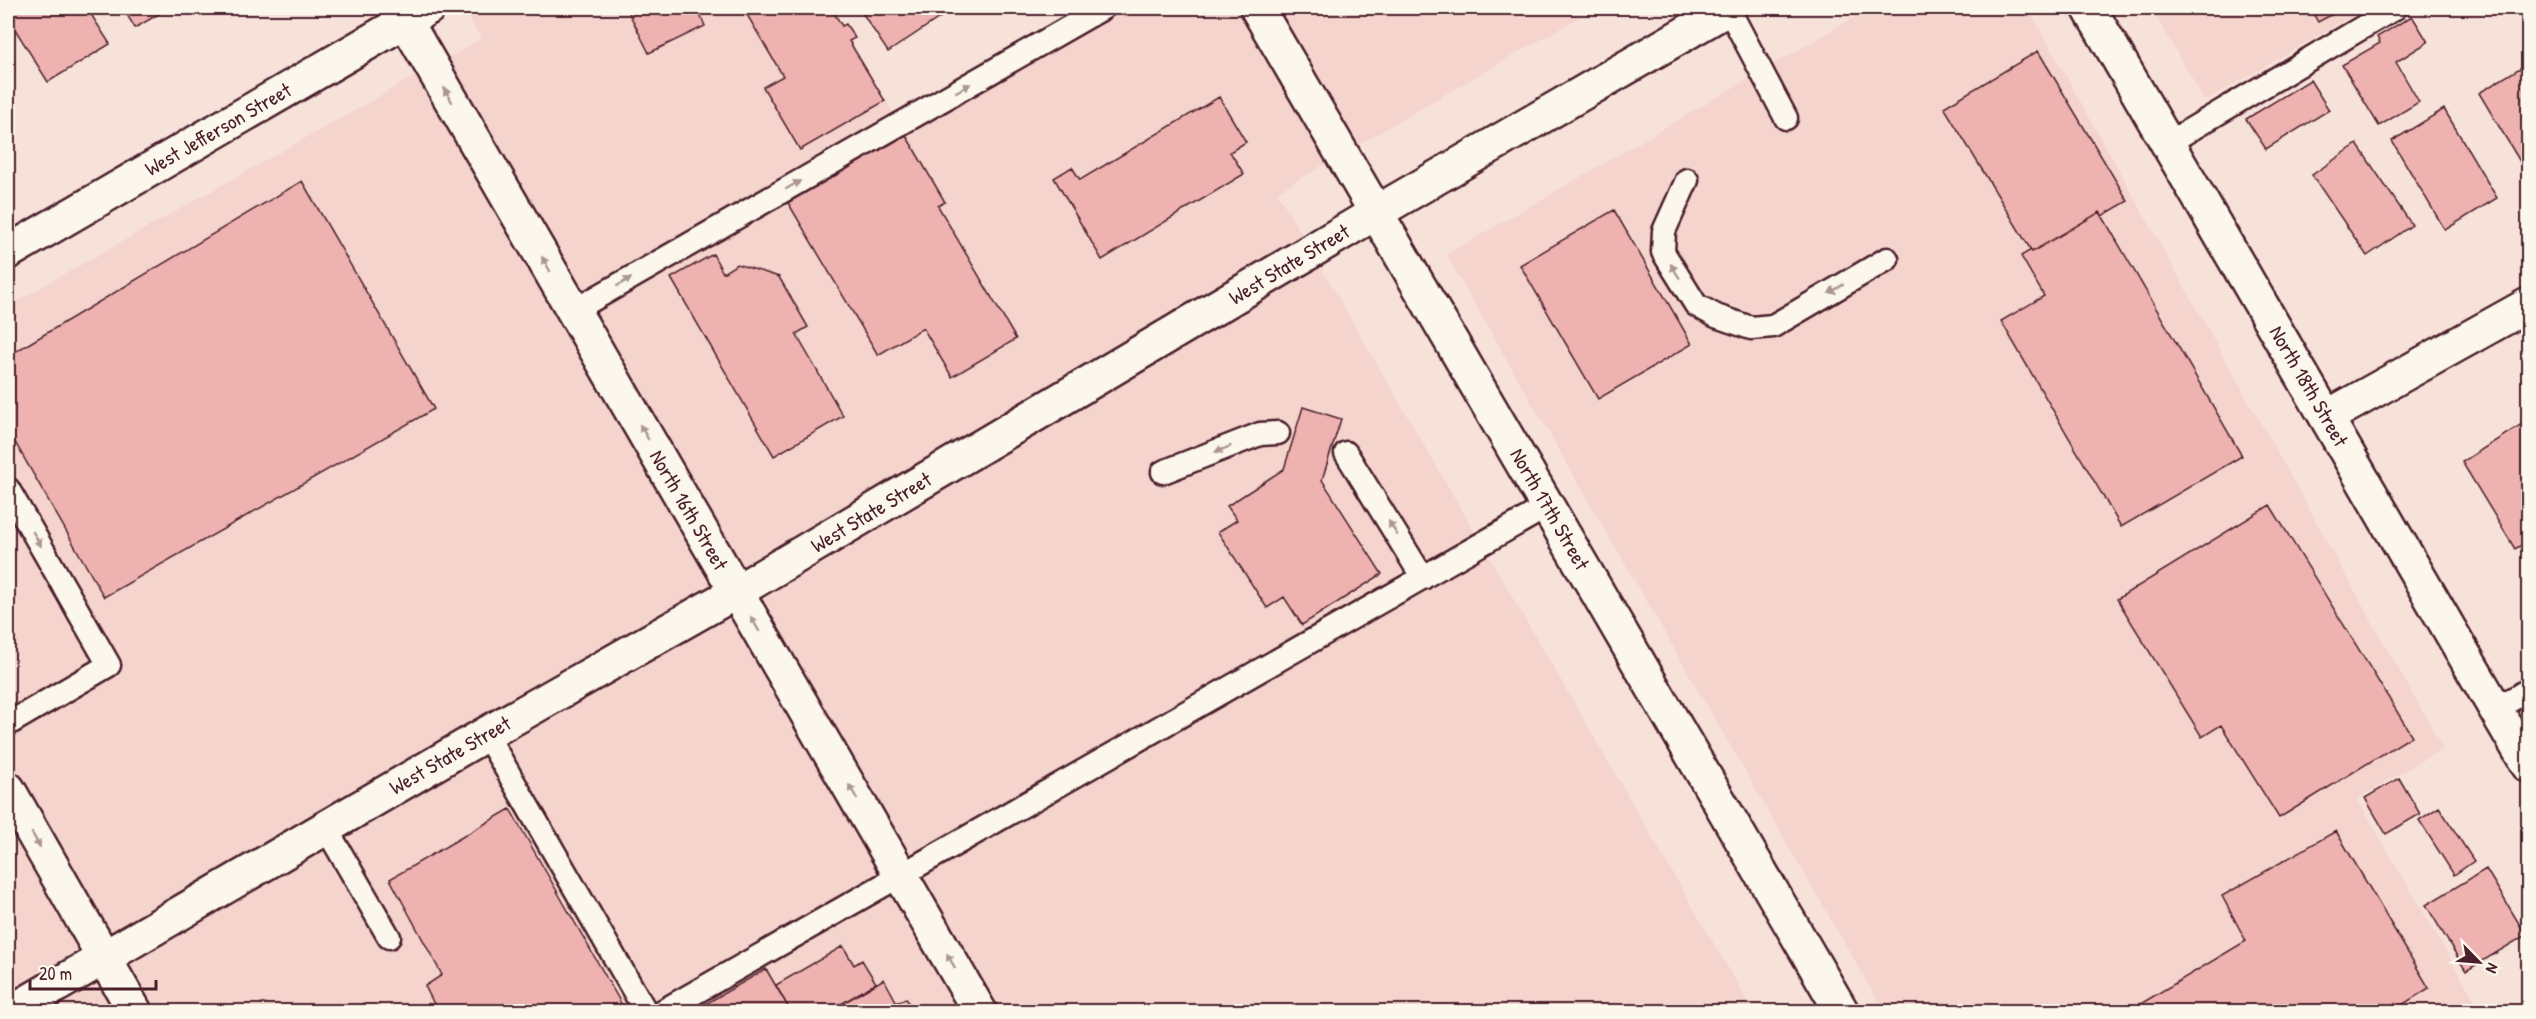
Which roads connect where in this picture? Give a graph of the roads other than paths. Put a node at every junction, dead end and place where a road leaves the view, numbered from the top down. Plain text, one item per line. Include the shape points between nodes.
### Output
1 (1102, 8) edge
2 (1257, 8) edge
3 (1728, 8) edge
4 (2089, 8) edge
5 (2395, 8) edge
6 (410, 12) edge
7 (1786, 118) dead end
8 (2168, 143) junction
9 (1687, 180) dead end
10 (1377, 212) junction
11 (8, 252) edge
12 (1887, 259) dead end
13 (2529, 305) edge
14 (573, 311) junction
15 (2327, 417) junction
16 (1278, 433) dead end
17 (1346, 453) dead end
18 (1163, 472) dead end
19 (8, 489) edge
20 (1548, 506) junction
21 (1423, 578) junction
22 (736, 592) junction
23 (2529, 690) edge
24 (2496, 709) junction
25 (8, 723) edge
26 (486, 734) junction
27 (2529, 765) edge
28 (8, 789) edge
29 (326, 828) junction
30 (901, 875) junction
31 (389, 937) dead end
32 (103, 957) junction
33 (11, 1011) edge
34 (135, 1011) edge
35 (646, 1011) edge
36 (661, 1011) edge
37 (980, 1011) edge
38 (1842, 1011) edge

14 -> 1 lane
2 - 10 main road, North 17th Street
3 - 7 lane
3 - 10 main road, West State Street
4 - 8 main road, North 18th Street
5 - 8 lane
6 - 11 main road, West Jefferson Street
14 -> 6 main road, North 16th Street
8 - 15 main road, North 18th Street
12 -> 9 lane via 1773,326 1751,328 1716,316 1696,305 1663,252 1664,231
10 - 20 main road, North 17th Street
10 - 22 main road, West State Street
13 - 15 main road
22 -> 14 main road, North 16th Street
15 - 24 main road, North 18th Street
16 -> 18 lane via 1260,434
21 -> 17 lane
19 -> 25 lane via 109,665
20 - 21 lane
20 - 38 main road, North 17th Street
21 - 30 lane
22 - 26 main road, West State Street
30 -> 22 main road, North 16th Street
23 - 24 lane
24 - 27 main road, North 18th Street
26 - 29 main road, West State Street
26 - 35 lane
28 -> 32 main road
29 - 31 lane
29 - 32 main road, West State Street
30 - 36 lane
37 -> 30 main road, North 16th Street
32 - 33 main road, West State Street
32 - 34 main road

